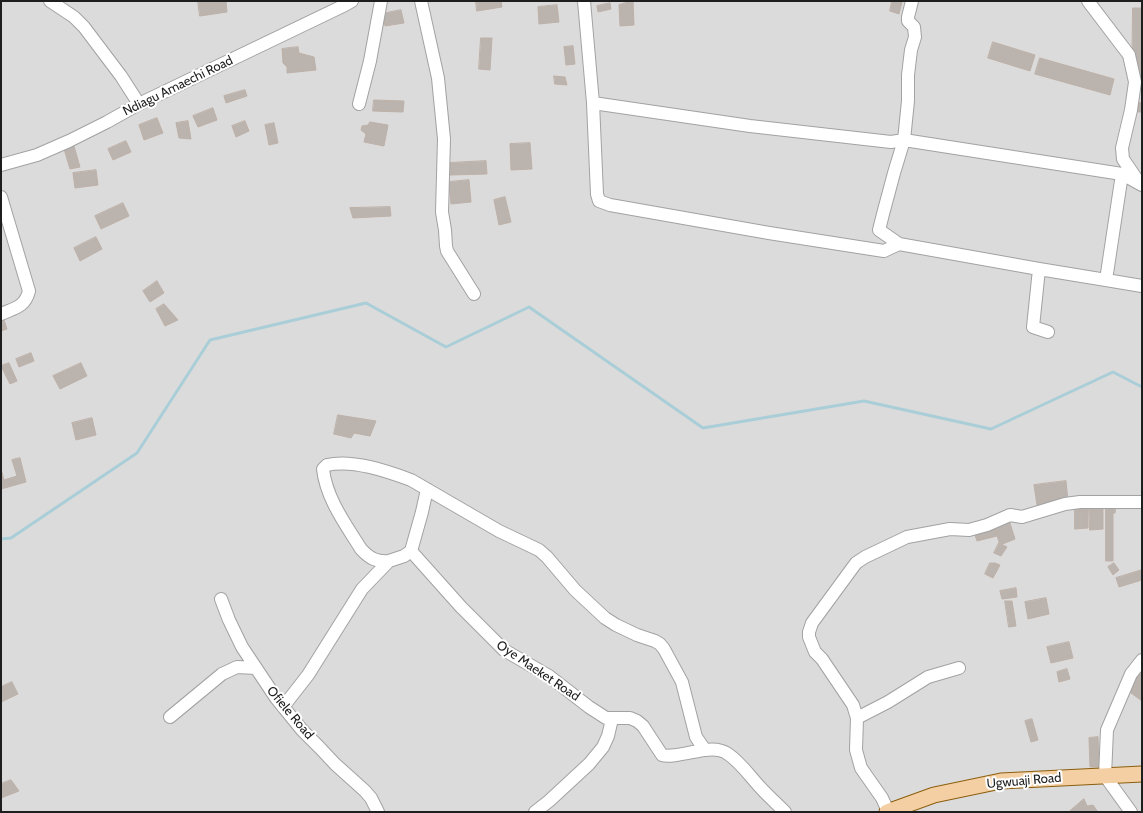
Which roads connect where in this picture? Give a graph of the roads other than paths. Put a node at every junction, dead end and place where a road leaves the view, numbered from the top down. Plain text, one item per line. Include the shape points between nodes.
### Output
1 (50, 1) edge
2 (352, 1) edge
3 (381, 1) edge
4 (421, 1) edge
5 (584, 1) edge
6 (912, 1) edge
7 (1088, 1) edge
8 (593, 103) junction
9 (139, 104) junction
10 (359, 104) dead end
11 (904, 140) junction
12 (1, 165) edge
13 (1122, 174) junction
14 (1141, 185) edge
15 (1, 197) edge
16 (899, 244) junction
17 (1040, 269) junction
18 (1106, 280) junction
19 (1142, 286) edge
20 (474, 294) dead end
21 (1, 314) edge
22 (1048, 332) dead end
23 (427, 489) junction
24 (1142, 502) edge
25 (411, 551) junction
26 (389, 561) junction
27 (221, 599) dead end
28 (1142, 660) edge
29 (256, 668) junction
30 (959, 668) dead end
31 (283, 707) junction
32 (170, 717) dead end
33 (857, 718) junction
34 (612, 719) junction
35 (705, 750) junction
36 (1142, 774) edge
37 (1105, 776) junction
38 (378, 812) edge
39 (535, 812) edge
40 (785, 812) edge
41 (887, 812) edge
42 (1132, 812) edge

1 - 9 street via 84,27
2 - 9 street, Ndiagu Amaechi Road
3 - 10 street
4 - 20 street via 438,78 444,139 442,212 446,246
5 - 8 street
6 - 11 street via 908,21 914,28 914,37 908,75
7 - 14 street via 1129,55 1135,82 1122,148 1123,159
8 - 11 street via 750,126 891,142
8 - 16 street via 599,201 663,215 884,251
9 - 12 street, Ndiagu Amaechi Road via 69,141 37,155
11 - 13 street
11 - 16 street via 880,230
13 - 14 street
13 - 18 street
15 - 21 street via 29,291 21,306
16 - 17 street
17 - 18 street
17 - 22 street via 1033,327
18 - 19 street
23 - 25 street
23 - 26 street via 397,475 354,464 332,464 323,469 331,497 361,549 374,560
23 - 35 street via 499,531 539,550 575,590 605,618 660,644 682,682 696,737
24 - 33 street via 1080,502 1022,517 1010,515 969,530 950,529 907,537 856,563 812,623 809,637 815,652 853,705
25 - 26 street
25 - 34 street, Oye Maeket Road via 498,645 549,676 589,707
26 - 31 street via 362,589 308,675
27 - 29 street, Ofiele Road via 242,647
28 - 37 street via 1132,674 1107,730
29 - 31 street, Ofiele Road
29 - 32 street via 237,667 222,674
30 - 33 street via 928,677
31 - 38 street, Ofiele Road via 335,764 365,791
33 - 41 street via 856,750 859,761 882,798
34 - 35 street, Oye Maeket Road via 630,718 637,721 662,755
34 - 39 street via 608,736 590,764
35 - 40 street, Oye Maeket Road via 716,749 727,754
36 - 37 main road, Ugwuaji Road
37 - 41 main road, Ugwuaji Road via 1001,780 934,795
37 - 42 street

